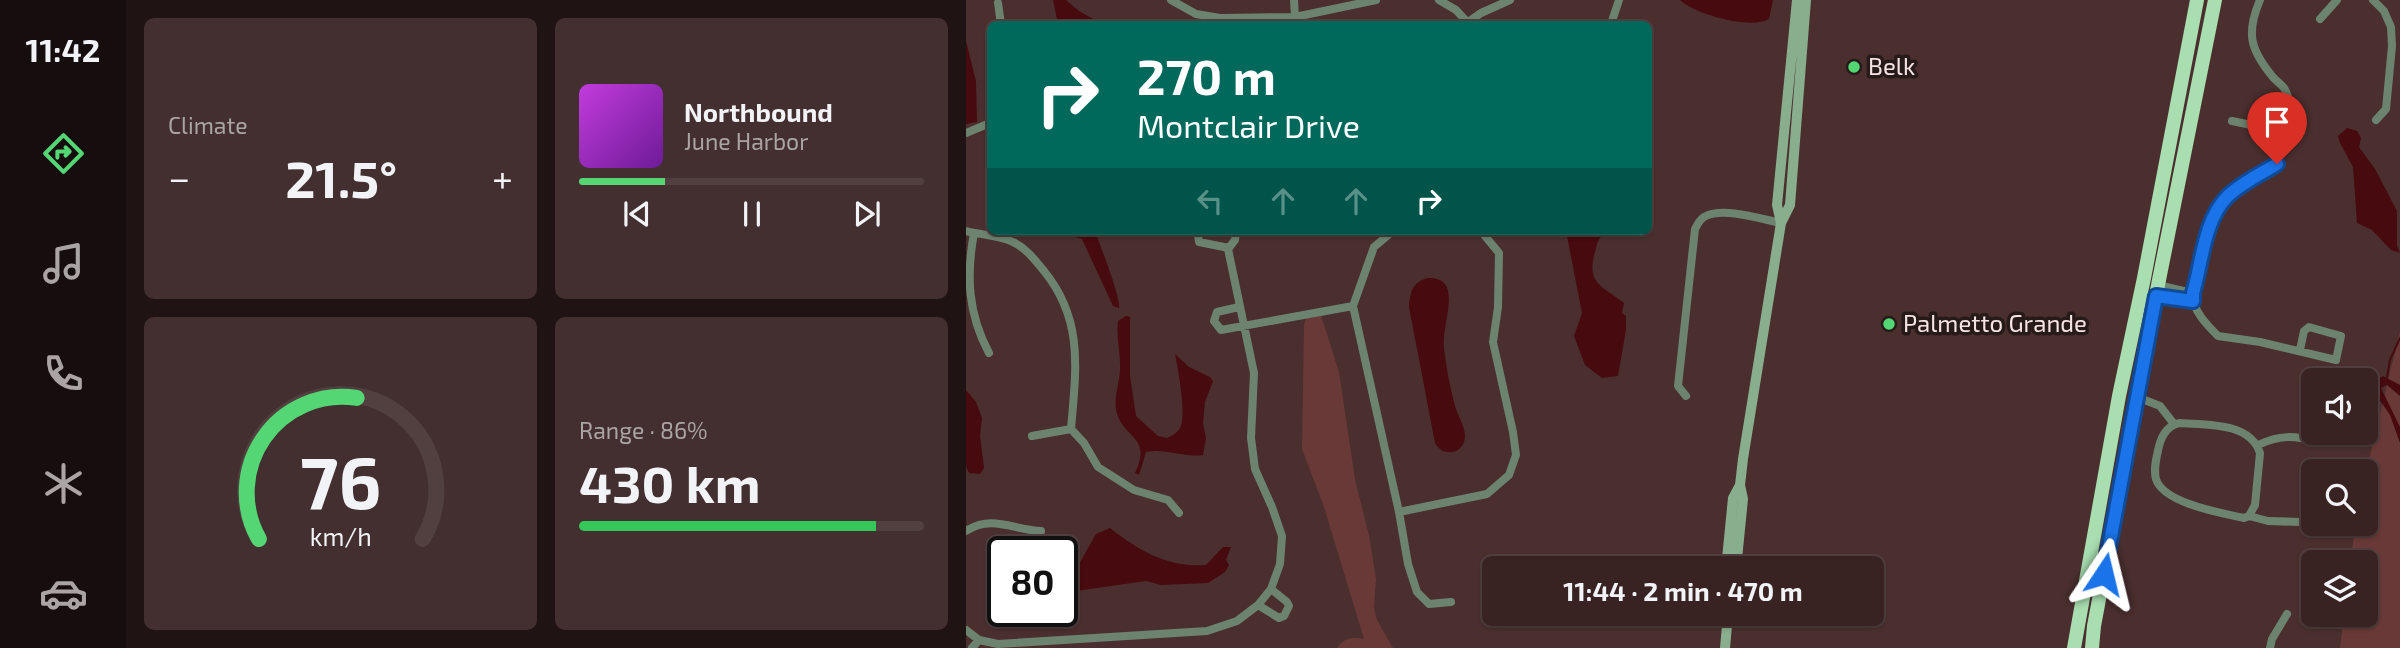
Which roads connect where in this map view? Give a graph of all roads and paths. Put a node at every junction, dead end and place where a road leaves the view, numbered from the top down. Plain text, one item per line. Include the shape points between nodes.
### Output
1 (1171, 0) edge
2 (1294, 0) edge
3 (1376, 0) edge
4 (1439, 0) edge
5 (1510, 0) edge
6 (1619, 0) edge
7 (1797, 0) edge
8 (1806, 0) edge
9 (2196, 0) edge
10 (2215, 0) edge
11 (2260, 0) edge
12 (2337, 0) edge
13 (2373, 0) edge
14 (998, 3) dead end
15 (1295, 17) junction
16 (2320, 19) dead end
17 (1001, 21) edge
18 (1466, 21) edge
19 (1471, 21) edge
20 (1612, 21) edge
21 (2376, 120) dead end
22 (2232, 121) dead end
23 (987, 124) edge
24 (966, 133) edge
25 (2277, 164) dead end
26 (1781, 223) junction
27 (970, 232) edge
28 (1198, 235) edge
29 (1236, 235) edge
30 (1388, 235) edge
31 (1484, 235) edge
32 (1229, 248) junction
33 (2157, 290) junction
34 (2193, 297) junction
35 (1353, 306) junction
36 (1239, 307) junction
37 (1243, 326) junction
38 (2300, 351) junction
39 (989, 353) dead end
40 (1686, 396) dead end
41 (2137, 397) junction
42 (2174, 425) junction
43 (1071, 429) junction
44 (1032, 436) dead end
45 (2301, 438) edge
46 (2258, 445) junction
47 (1740, 485) junction
48 (1399, 512) junction
49 (1179, 513) dead end
50 (1741, 516) junction
51 (2249, 516) junction
52 (2300, 522) dead end
53 (966, 531) edge
54 (1041, 531) dead end
55 (1728, 555) joint
56 (1737, 556) edge
57 (1271, 589) junction
58 (1451, 601) dead end
59 (1258, 605) junction
60 (2287, 614) dead end
61 (1727, 626) edge
62 (966, 630) edge
63 (979, 640) junction
64 (2074, 647) edge
65 (972, 648) edge
66 (1725, 648) edge
67 (2092, 648) edge
68 (2270, 648) edge

1 - 15 street via 1196,14 1220,18
2 - 15 street
3 - 15 street
4 - 18 street
5 - 19 street
6 - 20 street
7 - 26 main road via 1777,205
8 - 26 main road via 1790,205
9 - 64 highway
10 - 33 highway
11 - 22 street via 2250,36 2263,64 2284,88 2286,132
12 - 16 street
13 - 21 street via 2391,27 2392,46 2386,109
14 - 17 street
23 - 24 street
25 - 34 street via 2218,209
26 - 40 street via 1710,214 1695,229 1678,386
26 - 47 main road
27 - 39 street via 971,299 977,330
27 - 43 street via 1012,242 1030,254 1057,287 1073,324 1076,379
28 - 32 street via 1199,242
29 - 32 street
30 - 35 street via 1374,247
31 - 48 street via 1499,253 1493,342 1516,455 1509,475 1487,494
32 - 36 street
33 - 34 street
33 - 41 highway
34 - 38 street via 2200,315 2218,336
35 - 37 street
35 - 48 street
36 - 37 street
36 - 37 street via 1217,312 1214,321 1221,330
37 - 57 street via 1254,373 1251,438 1255,469 1282,536 1280,564
38 - 38 street via 2336,360 2341,336 2309,327
41 - 42 street via 2160,406
41 - 67 highway
42 - 46 street via 2234,429
42 - 51 street via 2161,439 2156,457 2160,487 2194,506
43 - 44 street
43 - 49 street via 1098,467 1134,489 1168,500
45 - 46 street via 2281,436
46 - 51 street via 2255,505
47 - 50 main road
47 - 55 main road via 1733,498
48 - 58 street via 1417,592 1429,604
50 - 55 main road
50 - 56 main road
51 - 52 street
53 - 54 street via 995,522
57 - 59 street
57 - 59 street via 1287,602 1284,616 1279,618
59 - 63 street via 1237,621 1207,631 998,644
60 - 68 street
61 - 66 main road
62 - 63 street
63 - 65 street

